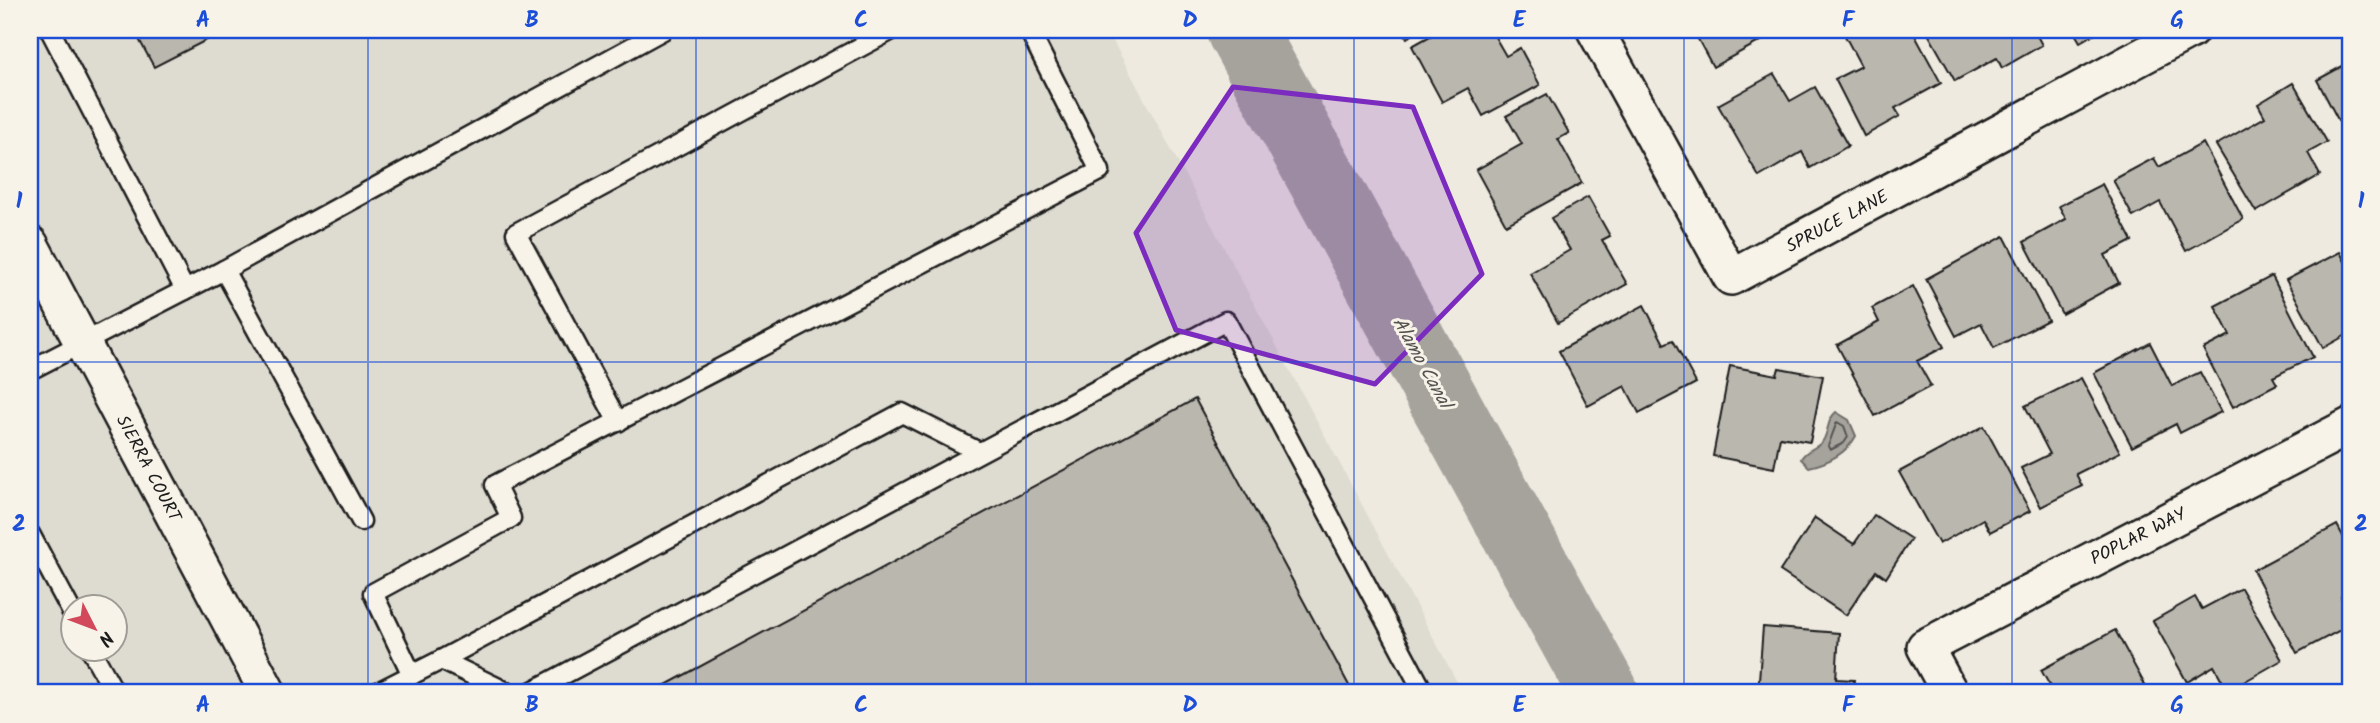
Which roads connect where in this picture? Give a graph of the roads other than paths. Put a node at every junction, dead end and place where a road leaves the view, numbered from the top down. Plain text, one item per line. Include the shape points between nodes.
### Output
1 (50, 30) edge
2 (663, 30) edge
3 (892, 30) edge
4 (1029, 30) edge
5 (1595, 30) edge
6 (2191, 30) edge
7 (30, 244) edge
8 (224, 270) junction
9 (185, 290) junction
10 (82, 342) junction
11 (30, 370) edge
12 (618, 422) junction
13 (2350, 426) edge
14 (979, 452) junction
15 (361, 521) dead end
16 (30, 534) edge
17 (62, 594) edge
18 (441, 660) junction
19 (99, 664) edge
20 (412, 675) junction
21 (115, 693) edge
22 (268, 693) edge
23 (376, 693) edge
24 (509, 693) edge
25 (529, 693) edge
26 (1424, 693) edge
27 (1950, 693) edge

1 - 9 lane
2 - 8 lane
3 - 12 lane via 516,233
4 - 12 lane via 1100,171
5 - 6 street, SPRUCE LANE via 1731,277
7 - 10 street, SIERRA COURT
8 - 9 lane
8 - 15 lane
9 - 10 lane
10 - 11 lane
10 - 22 street, SIERRA COURT
12 - 20 lane via 495,485 511,519 373,593
13 - 27 street, POPLAR WAY via 1925,647
14 - 18 lane via 902,413
14 - 25 lane
14 - 26 lane via 1226,321
16 - 17 lane
18 - 20 lane
18 - 24 lane
19 - 21 lane
20 - 23 lane

